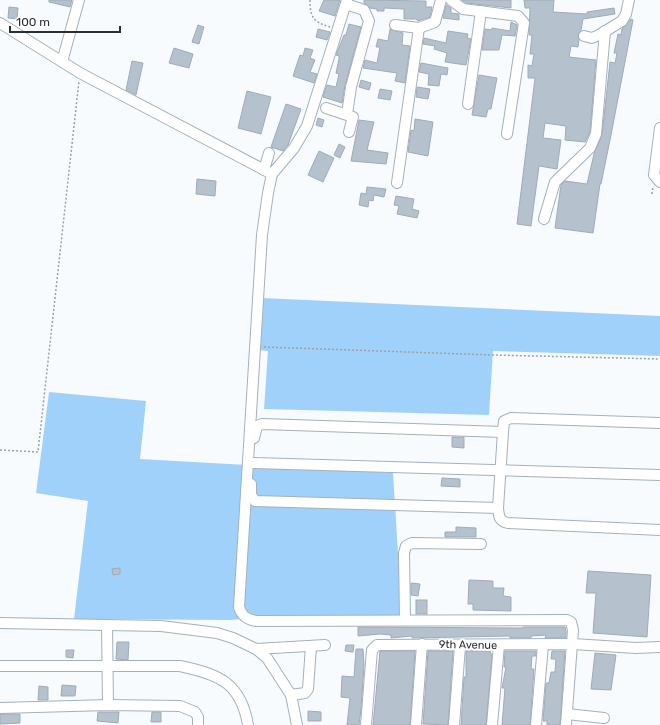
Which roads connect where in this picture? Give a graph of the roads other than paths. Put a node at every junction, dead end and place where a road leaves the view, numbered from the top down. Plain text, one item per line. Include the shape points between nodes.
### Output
1 (79, 0) edge
2 (441, 0) edge
3 (451, 0) edge
4 (629, 0) edge
5 (347, 2) edge
6 (481, 11) junction
7 (0, 23) edge
8 (395, 25) dead end
9 (419, 28) junction
10 (605, 30) junction
11 (584, 36) dead end
12 (62, 62) junction
13 (468, 104) dead end
14 (326, 108) dead end
15 (347, 114) junction
16 (660, 128) edge
17 (349, 132) dead end
18 (507, 134) dead end
19 (269, 153) dead end
20 (268, 172) junction
21 (397, 182) dead end
22 (660, 182) edge
23 (544, 219) dead end
24 (660, 423) edge
25 (503, 432) junction
26 (252, 462) junction
27 (501, 470) junction
28 (660, 475) edge
29 (498, 508) junction
30 (660, 530) edge
31 (482, 544) dead end
32 (405, 620) junction
33 (0, 624) edge
34 (107, 625) junction
35 (422, 644) junction
36 (573, 644) junction
37 (325, 645) dead end
38 (499, 645) junction
39 (311, 646) junction
40 (460, 646) junction
41 (543, 646) junction
42 (660, 648) edge
43 (256, 649) junction
44 (0, 666) edge
45 (107, 666) junction
46 (291, 695) junction
47 (108, 705) junction
48 (0, 708) edge
49 (567, 714) junction
50 (604, 718) dead end
51 (198, 725) edge
52 (248, 725) edge
53 (297, 725) edge
54 (366, 725) edge
55 (416, 725) edge
56 (454, 725) edge
57 (492, 725) edge
58 (536, 725) edge
59 (566, 725) edge

1 - 12 street
2 - 9 street via 435,22
3 - 6 street via 463,9
4 - 10 street via 622,21
5 - 15 street via 364,10 369,21 351,87
5 - 20 street via 307,126 294,148
6 - 13 street
6 - 18 street via 518,16 524,23
7 - 12 street
8 - 9 street
9 - 21 street
10 - 11 street via 592,38
10 - 23 street via 596,134 590,148 553,185
12 - 20 street
14 - 15 street
15 - 17 street via 353,117
16 - 22 street via 654,175
19 - 20 street
20 - 32 street via 245,484 239,607 247,619 257,620
24 - 25 street via 511,418 504,421
25 - 26 street via 262,424 254,431
25 - 27 street
26 - 27 street
26 - 29 street via 251,495 255,501
27 - 28 street
27 - 29 street
29 - 30 street via 499,519 508,523
31 - 32 street via 412,543 406,546
32 - 36 street via 567,620 572,625
33 - 34 street
34 - 43 street via 161,626 217,633
34 - 45 street
35 - 40 street, 9th Avenue
35 - 54 street, 9th Avenue via 377,645 372,650
35 - 55 street
36 - 41 street, 9th Avenue
36 - 42 street, 9th Avenue
36 - 49 street
37 - 39 street
38 - 40 street, 9th Avenue
38 - 41 street, 9th Avenue
38 - 57 street
39 - 43 street
39 - 46 street via 308,689 305,694
40 - 56 street
41 - 58 street
43 - 46 street via 267,658
44 - 45 street
45 - 47 street
45 - 52 street via 180,666 207,671 221,678 235,692 245,708
46 - 53 street
47 - 48 street
47 - 51 street via 186,707 195,712
49 - 50 street
49 - 59 street

